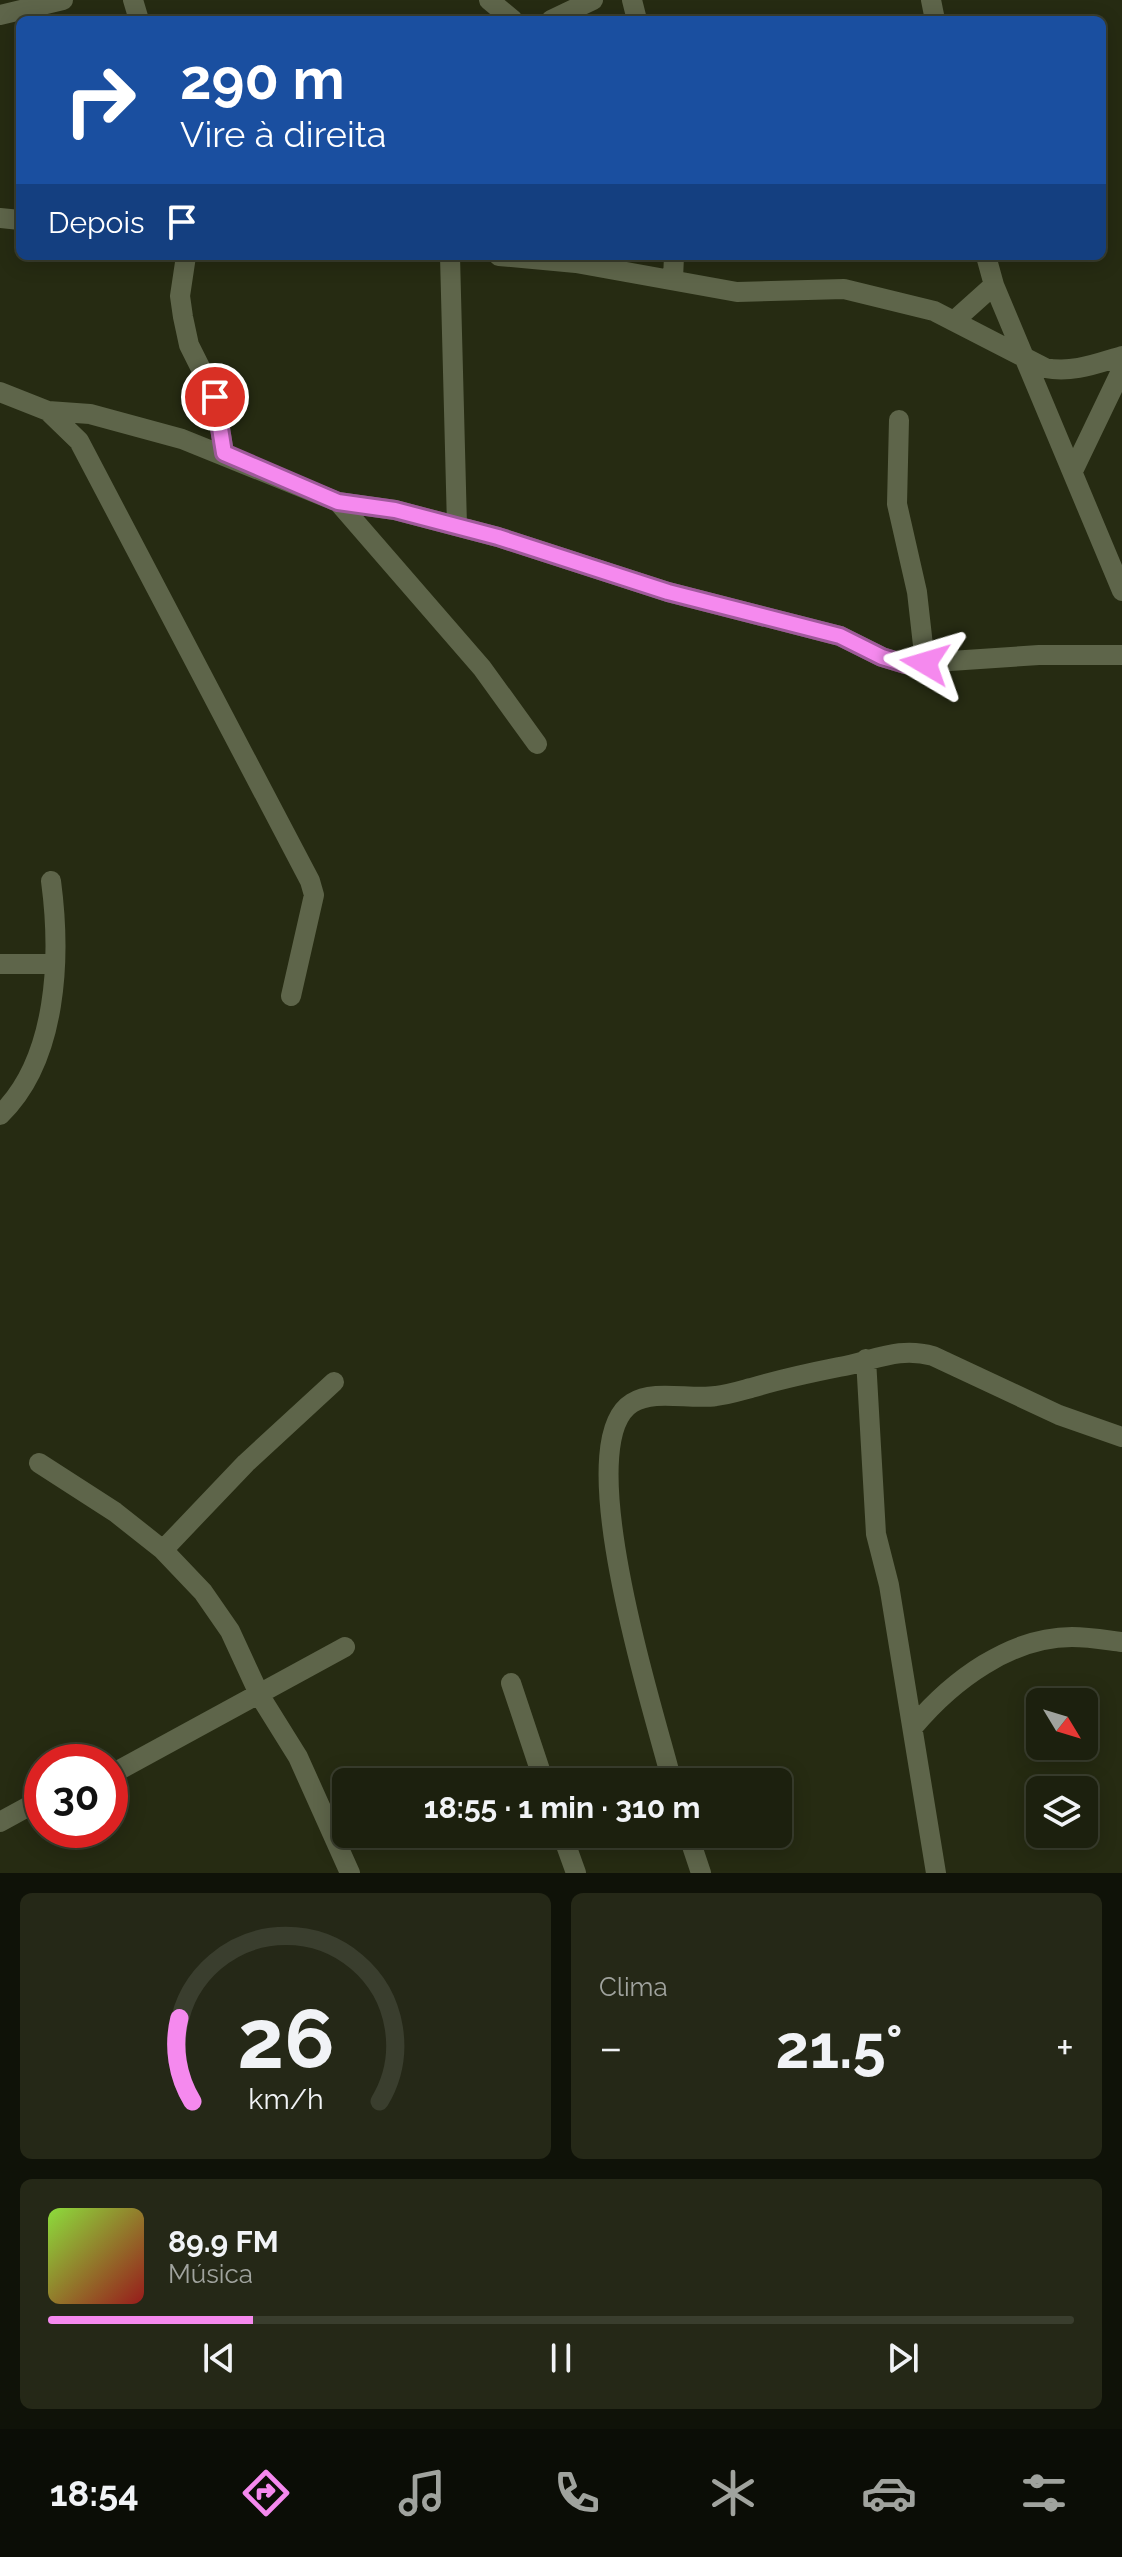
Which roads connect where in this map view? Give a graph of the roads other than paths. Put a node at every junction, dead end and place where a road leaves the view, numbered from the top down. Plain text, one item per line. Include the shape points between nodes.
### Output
1 (63, 0) edge
2 (489, 0) edge
3 (593, 0) edge
4 (0, 15) edge
5 (508, 16) edge
6 (559, 16) edge
7 (185, 260) edge
8 (450, 260) edge
9 (543, 260) edge
10 (674, 260) edge
11 (987, 260) edge
12 (673, 279) junction
13 (994, 285) junction
14 (955, 320) junction
15 (1025, 355) junction
16 (1122, 356) edge
17 (1122, 369) edge
18 (0, 392) edge
19 (48, 411) junction
20 (899, 420) dead end
21 (224, 453) junction
22 (1074, 469) junction
23 (338, 502) junction
24 (457, 526) junction
25 (1122, 591) edge
26 (1122, 655) edge
27 (925, 663) junction
28 (537, 744) dead end
29 (51, 881) dead end
30 (0, 964) edge
31 (54, 964) junction
32 (291, 996) dead end
33 (0, 1115) edge
34 (866, 1359) junction
35 (334, 1382) dead end
36 (1122, 1437) edge
37 (39, 1463) dead end
38 (163, 1550) junction
39 (1122, 1642) edge
40 (345, 1647) dead end
41 (511, 1683) dead end
42 (260, 1696) junction
43 (914, 1726) junction
44 (128, 1766) edge
45 (539, 1768) edge
46 (669, 1768) edge
47 (24, 1809) edge
48 (0, 1822) edge
49 (567, 1848) edge
50 (693, 1848) edge
51 (350, 1873) edge
52 (576, 1873) edge
53 (701, 1873) edge
54 (936, 1873) edge

1 - 4 street
2 - 5 street
3 - 6 street
7 - 21 street via 183,317 189,345 215,397
8 - 24 street
9 - 12 street
10 - 12 street
11 - 13 street
12 - 14 street via 761,294 844,289
13 - 14 street
13 - 15 street
14 - 15 street
15 - 16 street via 1061,371
15 - 22 street
17 - 22 street
18 - 19 street
19 - 21 street via 90,414
19 - 32 street via 79,441 310,881 314,895
20 - 27 street via 897,504 917,592
21 - 23 street
22 - 25 street
23 - 24 street
23 - 28 street via 482,668
24 - 27 street via 668,592 840,636 905,664
26 - 27 street
29 - 31 street
30 - 31 street
31 - 33 street via 49,1008 29,1080
34 - 36 street via 913,1350 933,1356 1059,1415
34 - 43 street via 876,1534
34 - 46 street via 716,1396 651,1396 631,1403 615,1424 608,1448 612,1538
35 - 38 street
37 - 38 street
38 - 42 street via 203,1592 230,1631
39 - 43 street via 1070,1637 1022,1647 976,1669 939,1697
40 - 42 street
41 - 45 street
42 - 44 street
42 - 51 street via 298,1757
43 - 54 street
47 - 48 street
49 - 52 street
50 - 53 street

